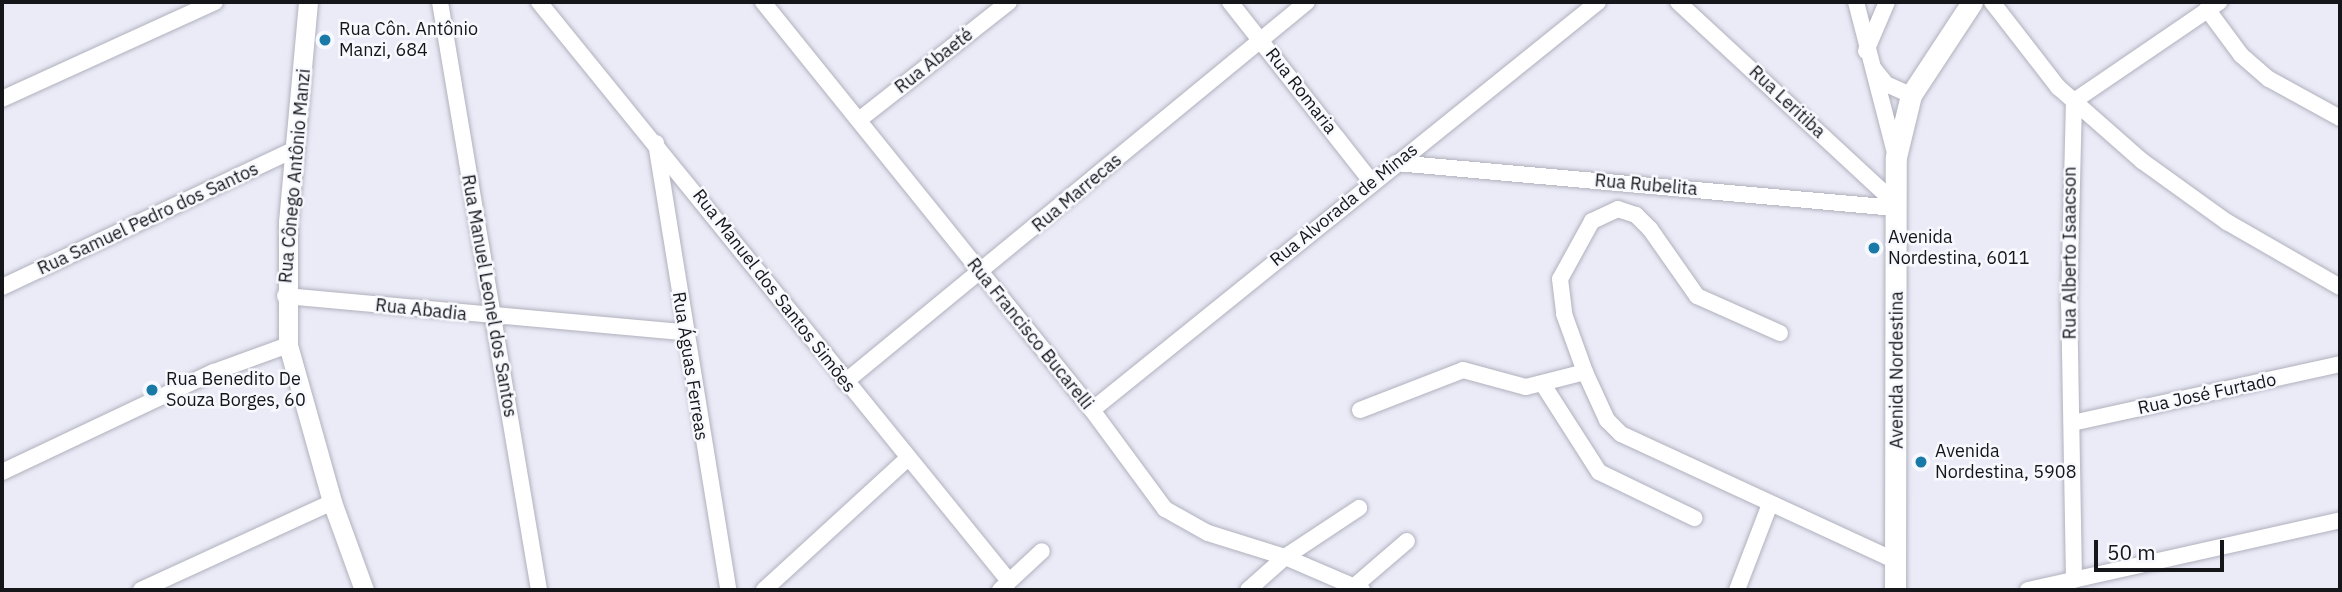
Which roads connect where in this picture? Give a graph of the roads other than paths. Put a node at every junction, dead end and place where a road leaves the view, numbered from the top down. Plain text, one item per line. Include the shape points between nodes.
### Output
1 (215, 2) edge
2 (308, 2) edge
3 (440, 2) edge
4 (539, 2) edge
5 (763, 2) edge
6 (1009, 2) edge
7 (1230, 2) edge
8 (1307, 2) edge
9 (1598, 2) edge
10 (1678, 2) edge
11 (1856, 2) edge
12 (1888, 2) edge
13 (1972, 2) edge
14 (1992, 2) edge
15 (2213, 5) edge
16 (1261, 40) junction
17 (1866, 55) junction
18 (1912, 95) junction
19 (2, 99) edge
20 (2074, 101) junction
21 (2340, 118) edge
22 (859, 120) junction
23 (655, 141) junction
24 (293, 150) junction
25 (1896, 156) junction
26 (1396, 163) junction
27 (1371, 181) junction
28 (1895, 205) junction
29 (981, 274) junction
30 (2, 287) edge
31 (2340, 287) edge
32 (285, 296) junction
33 (492, 317) junction
34 (684, 332) junction
35 (1780, 333) dead end
36 (288, 345) junction
37 (2340, 364) edge
38 (1585, 372) junction
39 (845, 382) junction
40 (1545, 386) junction
41 (1092, 410) junction
42 (1360, 410) dead end
43 (2072, 423) junction
44 (906, 460) junction
45 (2, 472) edge
46 (332, 502) junction
47 (1770, 504) junction
48 (1359, 508) dead end
49 (1694, 518) dead end
50 (2340, 520) edge
51 (1406, 541) dead end
52 (1042, 551) dead end
53 (1285, 557) junction
54 (1896, 561) junction
55 (2074, 580) junction
56 (1004, 586) edge
57 (1355, 589) edge
58 (141, 590) edge
59 (364, 590) edge
60 (540, 590) edge
61 (729, 590) edge
62 (764, 590) edge
63 (1248, 590) edge
64 (1737, 590) edge
65 (1895, 590) edge
66 (2028, 590) edge

1 - 19 street
2 - 24 street, Rua Cônego Antônio Manzi
3 - 33 street, Rua Manuel Leonel dos Santos
4 - 23 street, Rua Manuel dos Santos Simões
5 - 22 street, Rua Francisco Bucarelli
6 - 22 street, Rua Abaeté
7 - 16 street, Rua Romaria
8 - 16 street, Rua Marrecas
9 - 26 street, Rua Alvorada de Minas
10 - 28 street, Rua Leritiba
11 - 17 street
12 - 17 street
13 - 18 main road, Avenida Nordestina
14 - 20 street
15 - 20 street
15 - 21 street via 2242,55 2269,79
16 - 27 street, Rua Romaria
16 - 29 street, Rua Marrecas
17 - 18 street via 1886,84
17 - 25 street
18 - 25 main road, Avenida Nordestina
20 - 31 street via 2142,161 2227,222
20 - 43 street, Rua Alberto Isaacson via 2069,292
22 - 29 street, Rua Francisco Bucarelli
23 - 34 street, Rua Águas Ferreas
23 - 39 street, Rua Manuel dos Santos Simões
24 - 30 street, Rua Samuel Pedro dos Santos
24 - 32 street, Rua Cônego Antônio Manzi
25 - 28 main road, Avenida Nordestina
26 - 27 street, Rua Alvorada de Minas
26 - 28 street, Rua Rubelita
27 - 41 street, Rua Alvorada de Minas
28 - 54 main road, Avenida Nordestina
29 - 39 street, Rua Marrecas
29 - 41 street, Rua Francisco Bucarelli
32 - 33 street, Rua Abadia
32 - 36 street, Rua Cônego Antônio Manzi
33 - 34 street, Rua Abadia
33 - 60 street, Rua Manuel Leonel dos Santos
34 - 61 street, Rua Águas Ferreas
35 - 38 street via 1697,296 1636,215 1609,210 1592,221 1560,279 1564,314
36 - 45 street via 214,372
36 - 46 street, Rua Cônego Antônio Manzi
37 - 43 street, Rua José Furtado
38 - 40 street
38 - 47 street via 1607,420 1621,433
39 - 44 street, Rua Manuel dos Santos Simões
40 - 42 street via 1526,387 1463,370
40 - 49 street via 1600,472
41 - 53 street, Rua Francisco Bucarelli via 1173,517 1243,546
43 - 55 street, Rua Alberto Isaacson
44 - 56 street, Rua Manuel dos Santos Simões
44 - 62 street
46 - 58 street
46 - 59 street, Rua Cônego Antônio Manzi
47 - 54 street
47 - 64 street
48 - 53 street
50 - 55 street
51 - 57 street
52 - 56 street
53 - 57 street, Rua Francisco Bucarelli
53 - 63 street
54 - 65 main road, Avenida Nordestina
55 - 66 street

